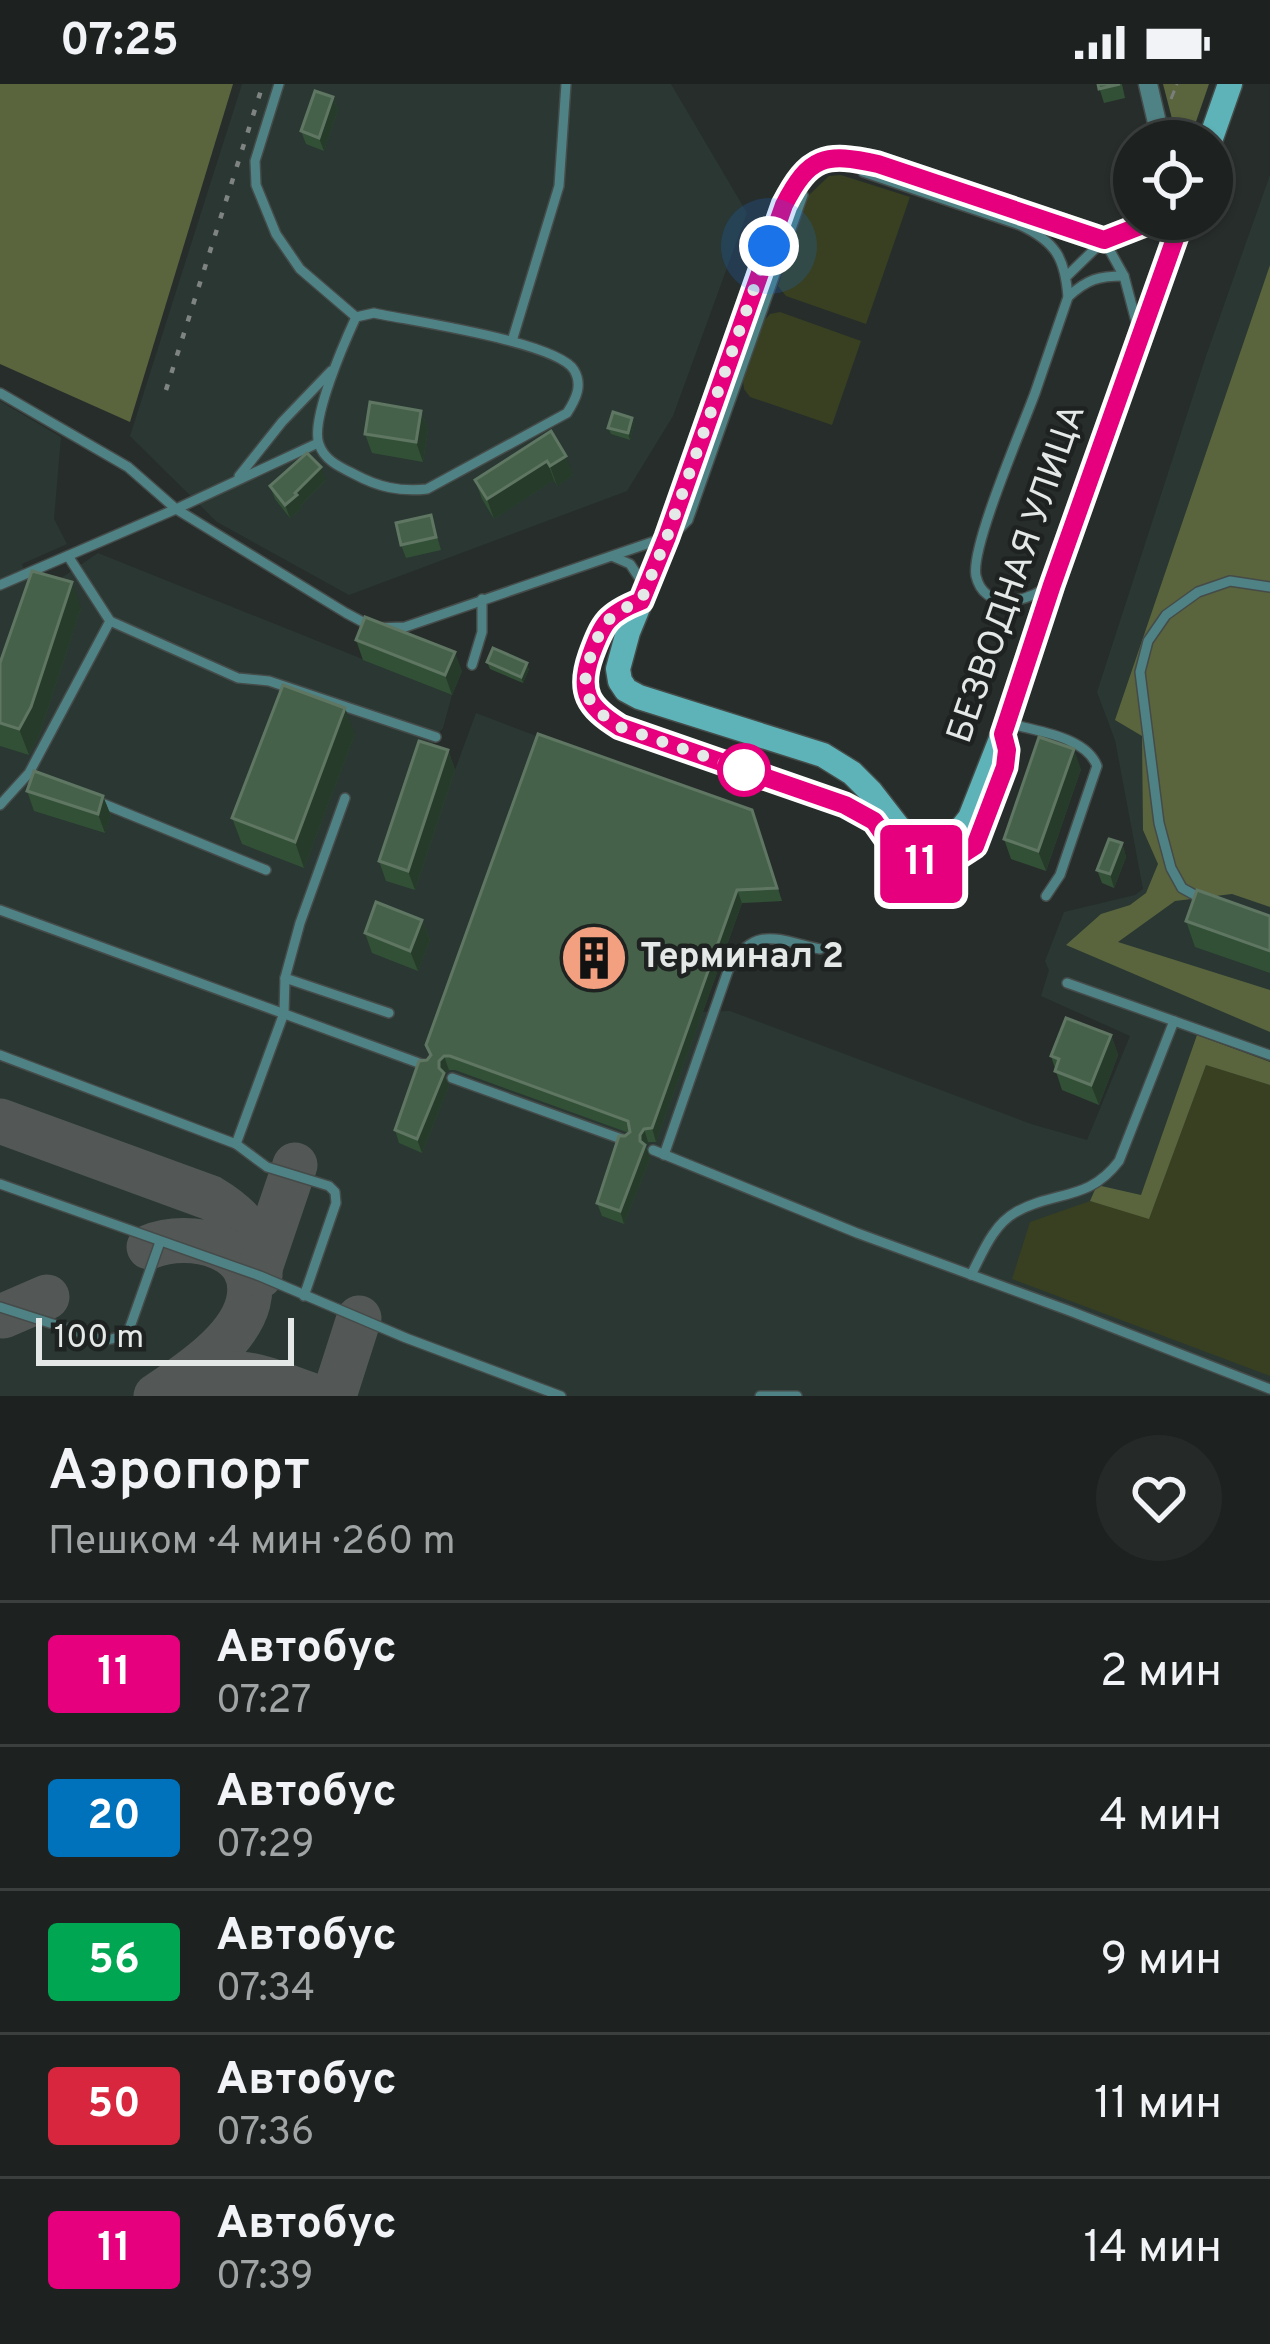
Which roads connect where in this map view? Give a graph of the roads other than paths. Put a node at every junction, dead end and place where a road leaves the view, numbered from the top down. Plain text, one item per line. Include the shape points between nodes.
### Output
1 (279, 84) edge
2 (566, 84) edge
3 (1148, 84) edge
4 (1231, 84) edge
5 (1156, 120) edge
6 (1218, 120) edge
7 (1113, 236) edge
8 (1104, 240) junction
9 (1175, 240) edge
10 (1124, 276) junction
11 (1066, 277) junction
12 (1068, 297) junction
13 (356, 316) junction
14 (1140, 338) junction
15 (512, 341) junction
16 (337, 366) junction
17 (0, 393) edge
18 (318, 443) junction
19 (236, 480) junction
20 (176, 509) junction
21 (667, 537) junction
22 (68, 556) junction
23 (614, 557) junction
24 (0, 585) edge
25 (1052, 585) junction
26 (1270, 587) edge
27 (643, 595) junction
28 (482, 599) junction
29 (110, 621) junction
30 (472, 665) dead end
31 (1005, 728) junction
32 (436, 737) dead end
33 (29, 773) junction
34 (51, 782) edge
35 (345, 798) dead end
36 (94, 800) edge
37 (0, 806) edge
38 (266, 870) dead end
39 (1046, 896) dead end
40 (1210, 904) edge
41 (0, 910) edge
42 (820, 949) dead end
43 (285, 978) junction
44 (1067, 983) dead end
45 (284, 1013) junction
46 (388, 1013) dead end
47 (1174, 1021) junction
48 (0, 1054) edge
49 (1270, 1055) edge
50 (428, 1066) edge
51 (452, 1078) dead end
52 (627, 1141) edge
53 (236, 1144) junction
54 (0, 1184) edge
55 (160, 1242) junction
56 (971, 1275) junction
57 (304, 1296) junction
58 (0, 1306) edge
59 (1270, 1389) edge
60 (764, 1395) edge
61 (561, 1396) edge
62 (796, 1396) edge

1 - 13 lane via 255,161 256,184 300,269
2 - 15 lane via 559,186
3 - 5 street
4 - 6 main road
7 - 8 main road
8 - 10 lane
8 - 11 lane
8 - 21 main road via 878,164 832,158 811,165 784,205
9 - 14 main road, БЕЗВОДНАЯ УЛИЦА
10 - 12 lane via 1093,278
10 - 14 lane
11 - 12 lane
11 - 21 lane via 1055,249 1020,225 864,172 828,171 801,199 688,520
12 - 25 lane via 976,561 982,589 1001,601 1031,598
13 - 15 lane
13 - 16 lane
14 - 25 main road, БЕЗВОДНАЯ УЛИЦА
15 - 18 lane via 563,357 577,373 578,396 567,413 449,479 401,491 331,462
16 - 18 lane
16 - 19 lane
17 - 20 lane via 128,467
18 - 19 lane
19 - 20 lane
20 - 22 lane
20 - 28 lane via 374,628 405,627
21 - 23 lane
21 - 27 main road
22 - 24 lane
22 - 29 lane
23 - 27 lane via 630,564
23 - 28 lane
25 - 31 main road, БЕЗВОДНАЯ УЛИЦА
26 - 40 lane via 1230,581 1198,592 1166,615 1148,640 1140,672 1171,868 1182,889
27 - 31 main road, БЕЗВОДНАЯ УЛИЦА via 617,669 626,690 823,755 852,773 915,842 959,832
27 - 31 lane via 601,627 585,674 598,711 620,727 845,805 874,821 909,861 955,859 975,846 1005,767
28 - 30 lane
29 - 32 lane via 238,678
29 - 33 lane
31 - 39 lane via 1072,742 1097,766
33 - 34 lane
33 - 37 lane
35 - 43 lane
36 - 38 lane
41 - 45 lane
42 - 56 lane via 769,938 738,953 659,1152
43 - 45 lane
43 - 46 lane
44 - 47 lane
45 - 50 lane
45 - 53 lane
47 - 49 lane
47 - 56 lane via 1106,1178 1015,1212 992,1234
48 - 53 lane
51 - 52 lane
53 - 57 lane via 267,1167 335,1192
54 - 55 lane
55 - 57 lane
55 - 58 lane via 130,1327 114,1339
56 - 59 lane
57 - 61 lane
60 - 62 lane

